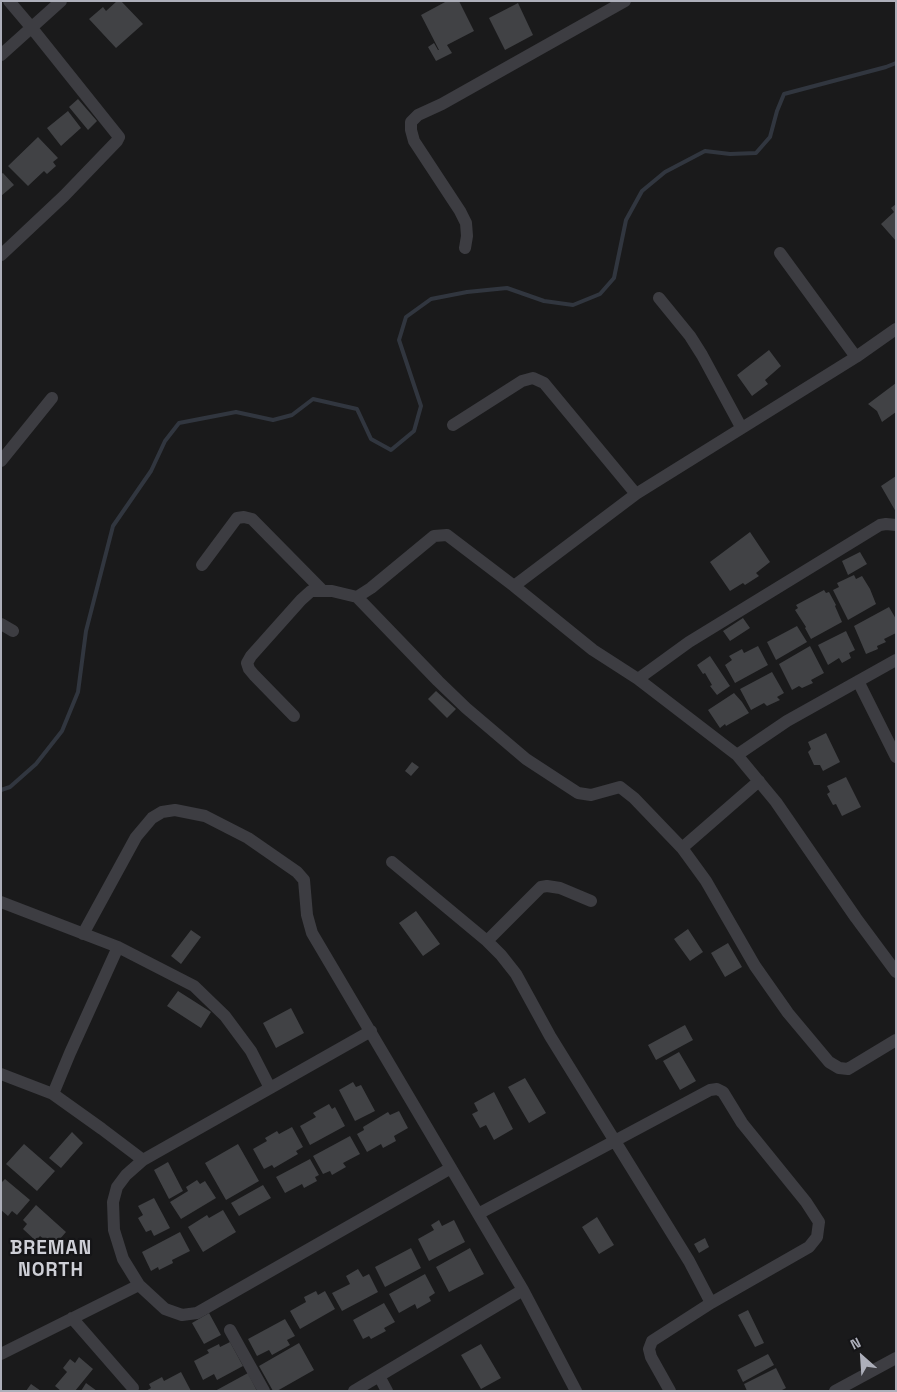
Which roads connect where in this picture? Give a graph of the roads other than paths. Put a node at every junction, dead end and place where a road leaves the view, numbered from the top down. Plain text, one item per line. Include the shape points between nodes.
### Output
1 (8, 1) edge
2 (61, 1) edge
3 (625, 1) edge
4 (32, 27) junction
5 (1, 56) edge
6 (465, 248) dead end
7 (780, 253) dead end
8 (1, 255) edge
9 (659, 298) dead end
10 (896, 329) edge
11 (856, 357) junction
12 (52, 398) dead end
13 (453, 425) dead end
14 (741, 428) junction
15 (1, 461) edge
16 (636, 494) junction
17 (896, 525) edge
18 (202, 565) dead end
19 (514, 586) junction
20 (322, 590) junction
21 (357, 597) junction
22 (1, 624) edge
23 (13, 631) dead end
24 (896, 660) edge
25 (638, 679) junction
26 (858, 680) junction
27 (294, 716) dead end
28 (737, 755) junction
29 (896, 757) edge
30 (759, 780) junction
31 (682, 848) junction
32 (392, 862) dead end
33 (591, 900) dead end
34 (1, 902) edge
35 (83, 934) junction
36 (487, 941) junction
37 (118, 947) junction
38 (891, 955) edge
39 (896, 972) edge
40 (371, 1032) junction
41 (896, 1040) edge
42 (1, 1074) edge
43 (270, 1088) junction
44 (53, 1094) junction
45 (615, 1142) junction
46 (143, 1160) junction
47 (451, 1168) junction
48 (478, 1214) junction
49 (139, 1285) junction
50 (523, 1290) junction
51 (711, 1304) junction
52 (72, 1318) junction
53 (230, 1330) dead end
54 (1, 1354) edge
55 (896, 1358) edge
56 (379, 1376) junction
57 (134, 1388) dead end
58 (264, 1391) edge
59 (354, 1391) edge
60 (387, 1391) edge
61 (576, 1391) edge
62 (670, 1391) edge
63 (835, 1391) edge

1 - 4 street
2 - 4 street
3 - 6 street via 418,115 411,122 414,141 466,223
4 - 5 street
4 - 8 street via 119,137 70,190
7 - 11 street
9 - 14 street via 702,355
10 - 11 street
11 - 14 street
12 - 15 street
13 - 16 street via 522,381 533,378 544,384
14 - 16 street
16 - 19 street
17 - 25 street via 880,526 689,642
18 - 20 street via 237,518 244,517 252,519
19 - 21 street via 447,535 440,535 434,536
19 - 25 street via 593,650
20 - 21 street
20 - 27 street via 311,591 301,600 247,662 254,675
21 - 31 street via 466,708 526,759 578,793 591,795 623,788
22 - 23 street
24 - 26 street
25 - 28 street
26 - 28 street via 787,721
26 - 29 street
28 - 30 street
30 - 31 street
30 - 38 street via 856,918
31 - 41 street via 706,881 755,966 788,1013 829,1062 848,1069
32 - 36 street
33 - 36 street via 560,888 541,888
34 - 35 street
35 - 37 street
35 - 40 street via 136,837 152,818 175,810 205,816 248,838 304,880 312,933
36 - 45 street via 516,974
37 - 43 street via 194,986 225,1016
37 - 44 street
38 - 39 street
40 - 43 street
40 - 47 street
42 - 44 street
43 - 46 street
44 - 46 street
45 - 48 street
45 - 51 street via 689,1261
45 - 51 street via 717,1089 723,1092 742,1123 806,1202 818,1222 817,1237 809,1247
46 - 49 street via 117,1187 113,1202 114,1230
47 - 48 street
47 - 49 street via 198,1313 182,1316 165,1309
48 - 50 street
49 - 52 street
50 - 56 street
50 - 61 street
51 - 62 street via 652,1341 651,1357
52 - 54 street
52 - 57 street
53 - 58 street
55 - 63 street
56 - 59 street
56 - 60 street

